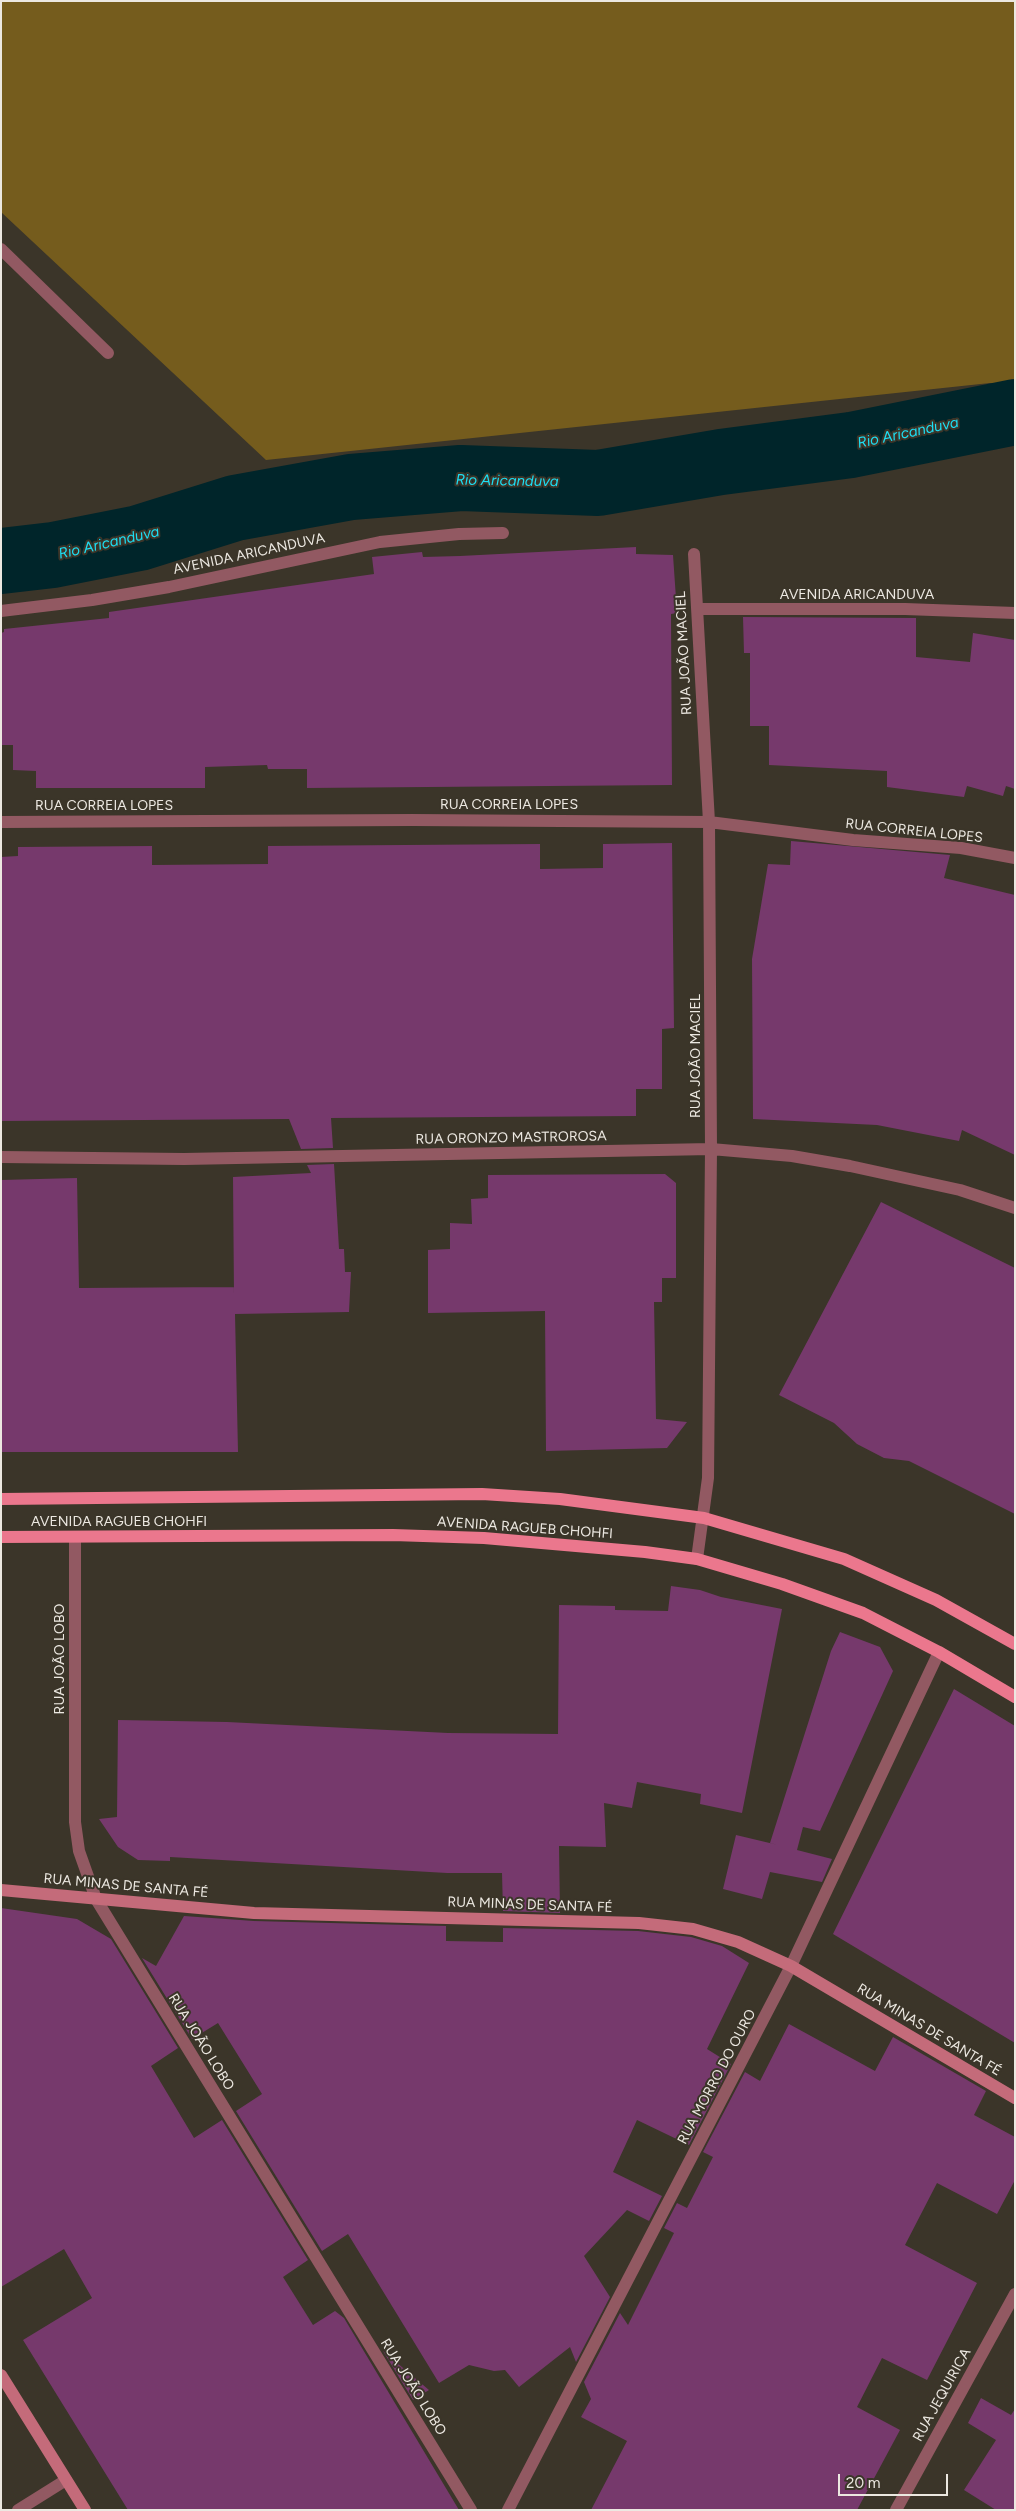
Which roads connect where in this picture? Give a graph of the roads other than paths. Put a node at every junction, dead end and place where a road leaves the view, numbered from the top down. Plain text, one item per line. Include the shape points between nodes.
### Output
1 (1, 249) edge
2 (108, 353) dead end
3 (503, 533) dead end
4 (694, 554) dead end
5 (698, 609) junction
6 (1, 611) edge
7 (1015, 613) edge
8 (1, 822) edge
9 (709, 822) junction
10 (1015, 858) edge
11 (712, 1149) junction
12 (1, 1157) edge
13 (1015, 1208) edge
14 (1, 1499) edge
15 (704, 1518) junction
16 (1, 1537) edge
17 (75, 1538) junction
18 (697, 1559) junction
19 (1015, 1644) edge
20 (939, 1652) junction
21 (1015, 1697) edge
22 (1, 1890) edge
23 (96, 1898) junction
24 (791, 1966) junction
25 (1015, 2098) edge
26 (1015, 2294) edge
27 (1, 2375) edge
28 (66, 2480) junction
29 (18, 2510) edge
30 (85, 2510) edge
31 (471, 2510) edge
32 (508, 2510) edge
33 (896, 2510) edge

1 - 2 street
3 - 6 street, AVENIDA ARICANDUVA via 380,542 169,587
4 - 5 street, RUA JOÃO MACIEL
5 - 7 street, AVENIDA ARICANDUVA via 905,609
5 - 9 street, RUA JOÃO MACIEL
8 - 9 street, RUA CORREIA LOPES
9 - 10 street, RUA CORREIA LOPES via 853,840 961,848
9 - 11 street, RUA JOÃO MACIEL
11 - 12 street, RUA ORONZO MASTROROSA via 184,1159
11 - 13 street, RUA ORONZO MASTROROSA via 792,1156 850,1166 960,1190
11 - 15 street, RUA JOÃO MACIEL via 708,1478
14 - 15 main road, AVENIDA RAGUEB CHOHFI via 482,1494
15 - 18 street, RUA JOÃO MACIEL
15 - 19 main road, AVENIDA RAGUEB CHOHFI via 844,1559 936,1600
16 - 17 main road, AVENIDA RAGUEB CHOHFI
17 - 18 main road, AVENIDA RAGUEB CHOHFI via 393,1535 493,1539
17 - 23 street, RUA JOÃO LOBO via 75,1822 79,1851
18 - 20 main road, AVENIDA RAGUEB CHOHFI via 782,1584 863,1613
20 - 21 main road, AVENIDA RAGUEB CHOHFI
20 - 24 street, RUA MORRO DO OURO
22 - 23 street, RUA MINAS DE SANTA FÉ
23 - 24 street, RUA MINAS DE SANTA FÉ via 254,1912 639,1923 702,1932 738,1942
23 - 31 street, RUA JOÃO LOBO
24 - 25 street, RUA MINAS DE SANTA FÉ
24 - 32 street, RUA MORRO DO OURO
26 - 33 street, RUA JEQUIRICA
27 - 28 street
28 - 29 street
28 - 30 street

